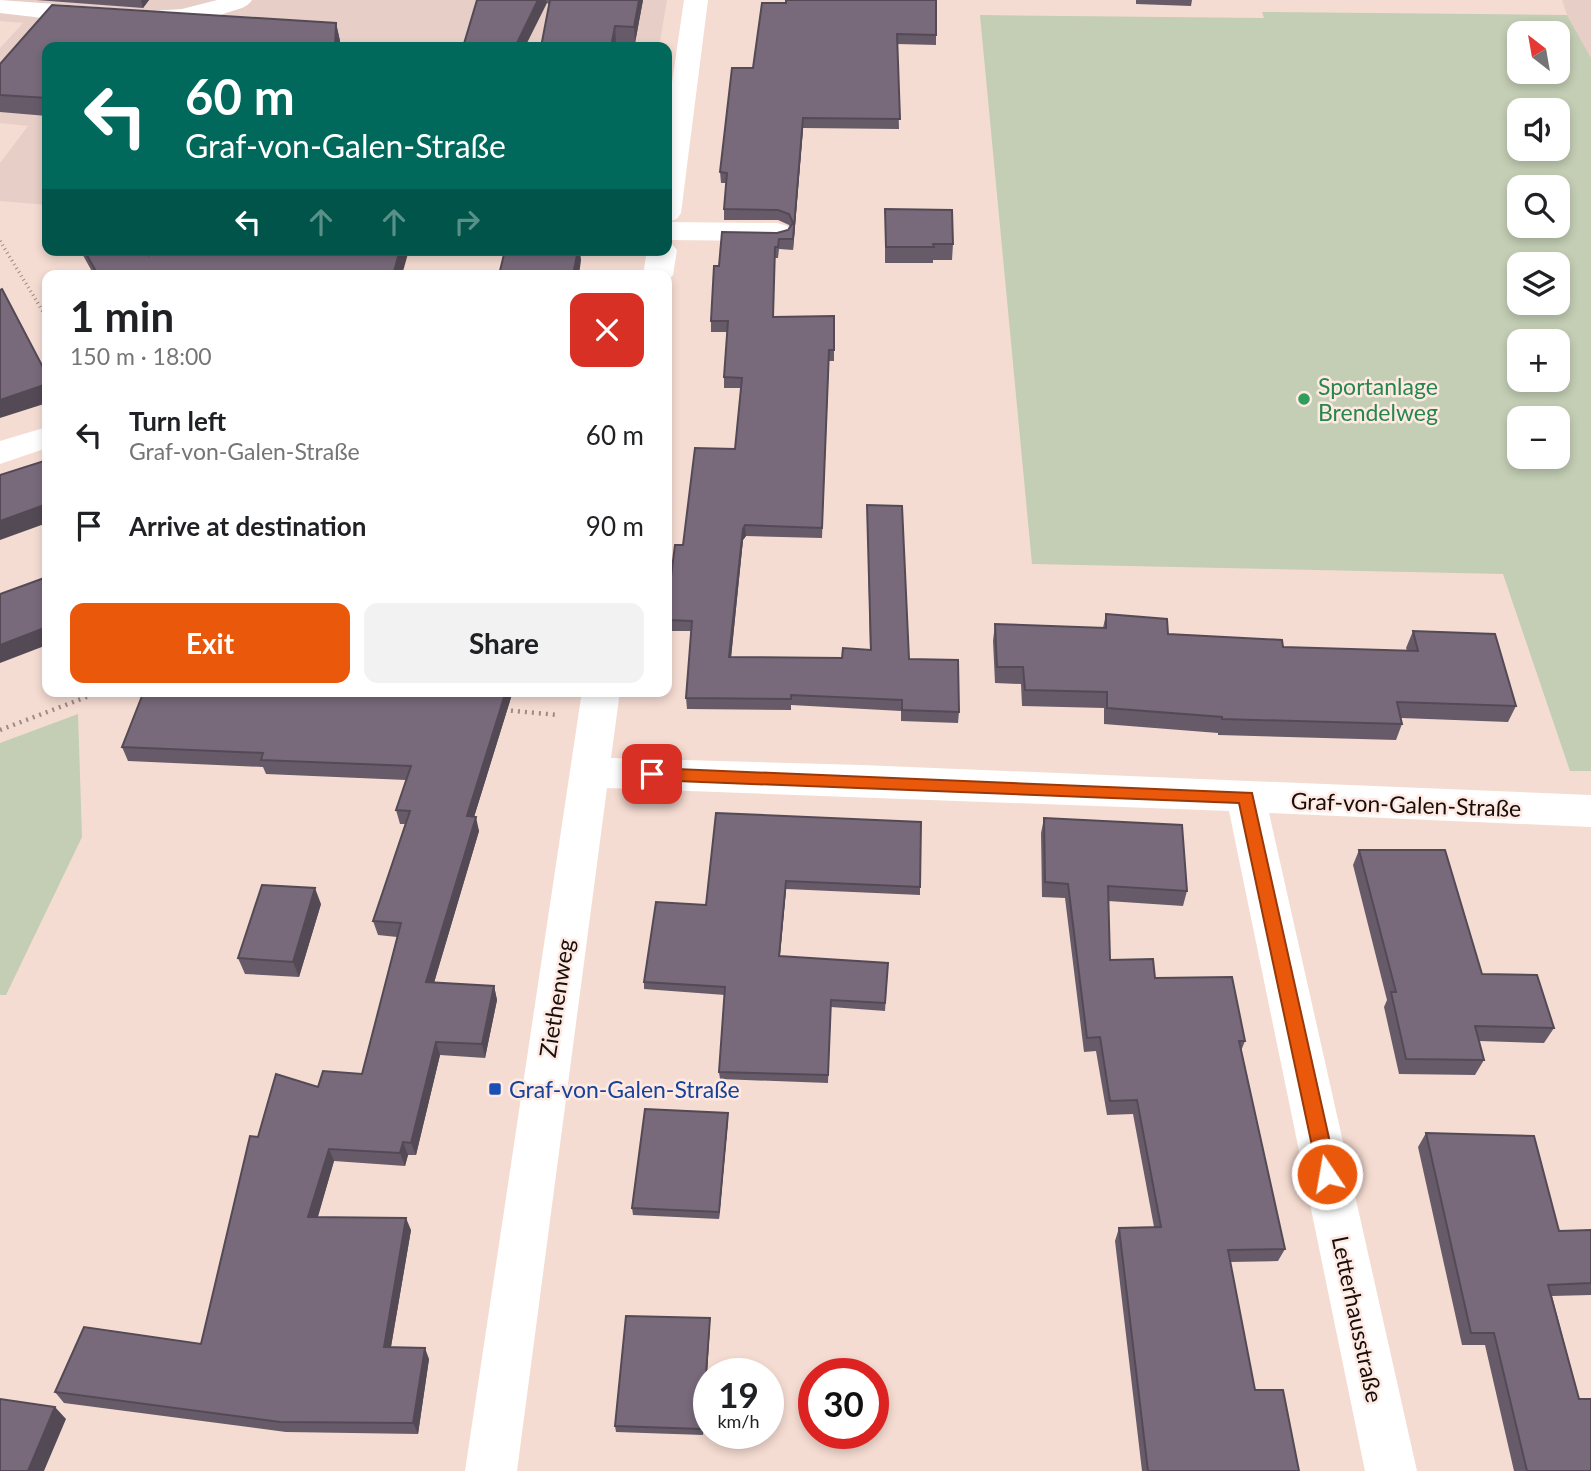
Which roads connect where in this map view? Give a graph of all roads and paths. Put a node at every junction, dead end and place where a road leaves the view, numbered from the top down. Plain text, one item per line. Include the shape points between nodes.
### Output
1 (240, 0) edge
2 (696, 0) edge
3 (0, 6) edge
4 (672, 176) edge
5 (672, 230) edge
6 (777, 232) edge
7 (0, 241) edge
8 (42, 310) edge
9 (42, 439) edge
10 (0, 453) edge
11 (86, 697) edge
12 (599, 705) edge
13 (496, 710) edge
14 (0, 730) edge
15 (591, 772) junction
16 (1246, 797) junction
17 (1591, 811) edge
18 (491, 1471) edge
19 (1391, 1471) edge

1 - 3 street via 179,19
2 - 4 street
5 - 6 street
7 - 8 path
9 - 10 street
11 - 14 path
12 - 13 path
12 - 15 street, Ziethenweg
15 - 16 street, Graf-von-Galen-Straße
15 - 18 street, Ziethenweg via 542,1088
16 - 17 street, Graf-von-Galen-Straße
16 - 19 street, Letterhausstraße

